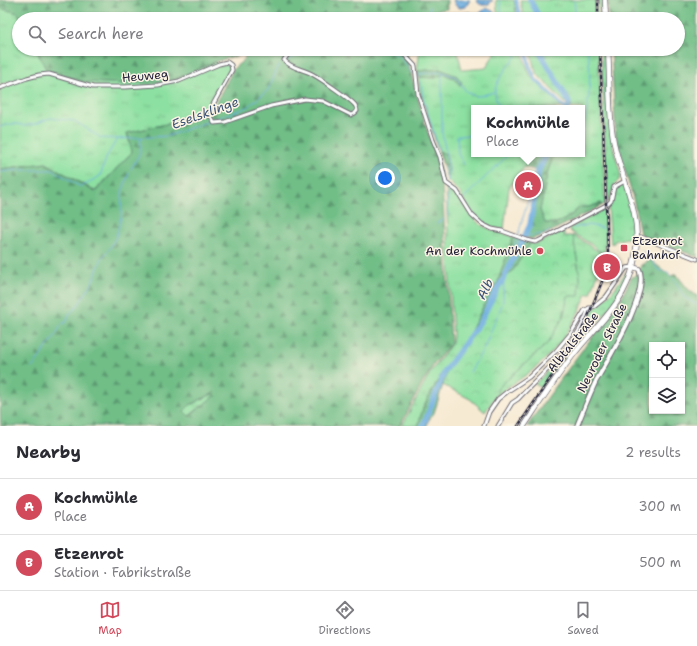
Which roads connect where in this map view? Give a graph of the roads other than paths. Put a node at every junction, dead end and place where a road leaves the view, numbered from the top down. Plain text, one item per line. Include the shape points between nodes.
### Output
1 (605, 0) edge
2 (606, 12) edge
3 (286, 56) edge
4 (406, 56) edge
5 (608, 56) edge
6 (0, 88) edge
7 (625, 181) junction
8 (637, 237) junction
9 (697, 259) edge
10 (633, 267) junction
11 (589, 308) junction
12 (484, 426) edge
13 (498, 426) edge
14 (524, 426) edge
15 (577, 426) edge

1 - 2 main road
3 - 6 street, Heuweg via 285,62 311,73 354,104 357,111 351,115 323,101 305,99 214,123 210,111 232,68 225,62 179,81 158,85 93,87 54,75 39,75
4 - 7 street via 415,66 418,94 440,157 446,183 457,191 472,215 482,224 535,242 607,205 611,201 614,188
5 - 7 main road, Albtalstraße via 614,141
7 - 8 main road, Albtalstraße via 634,213
8 - 9 street
8 - 10 main road, Albtalstraße
10 - 11 street via 626,268 606,297
10 - 14 main road, Albtalstraße via 618,301 568,361
10 - 15 street, Neuroder Straße via 639,269 640,278 630,318 590,393
11 - 12 street via 585,310 564,342 546,361 498,399 489,412
11 - 13 street via 580,329 563,354 512,404

